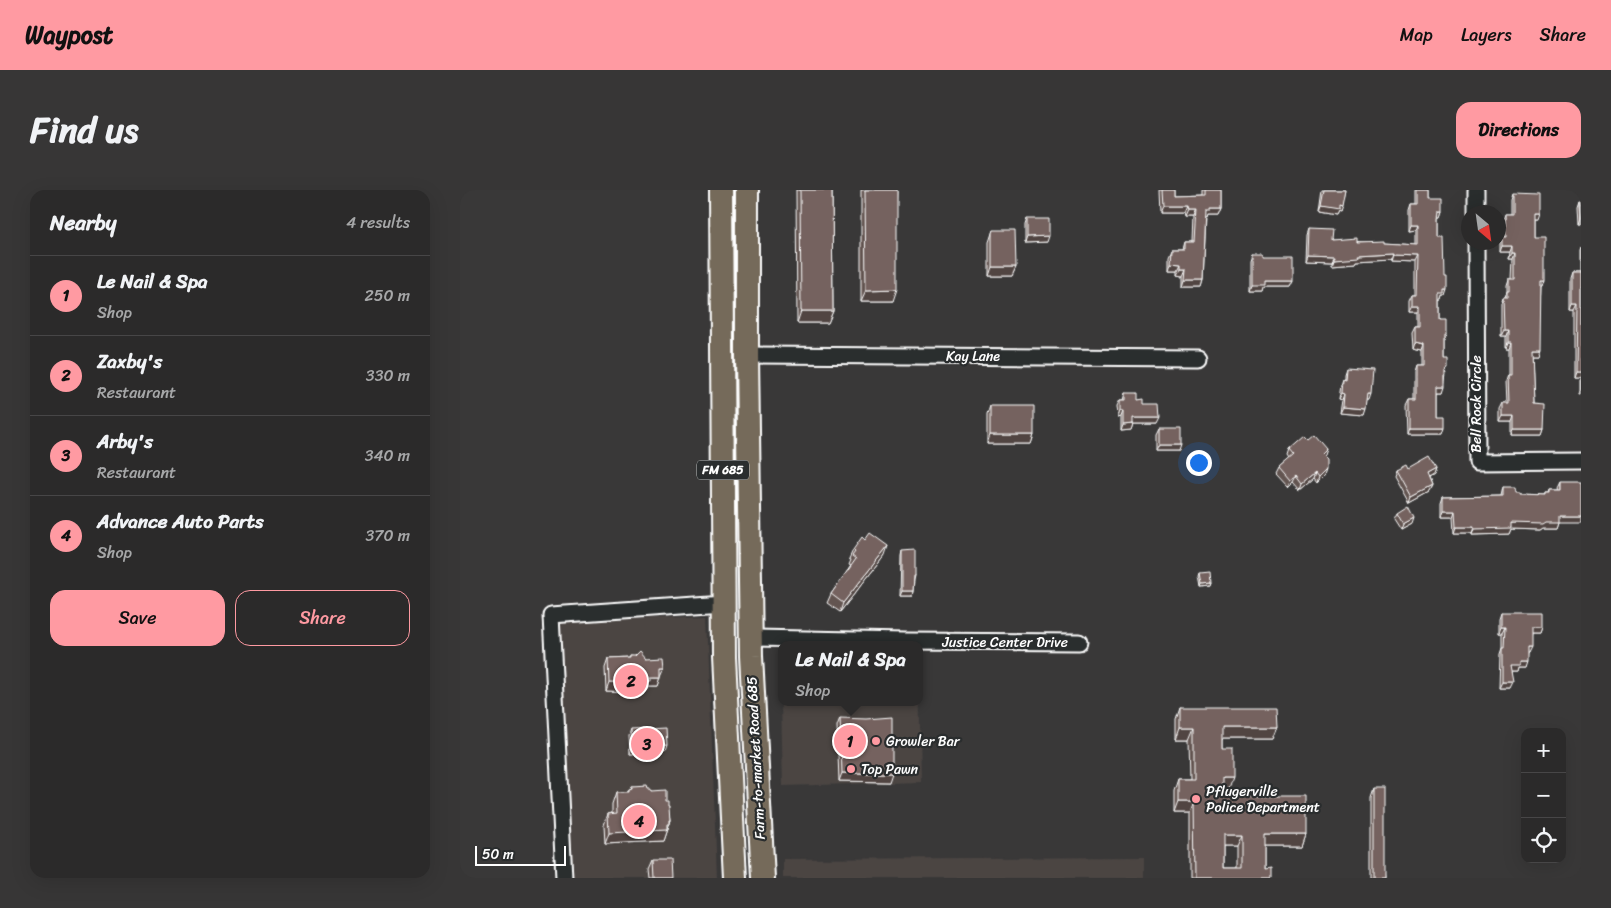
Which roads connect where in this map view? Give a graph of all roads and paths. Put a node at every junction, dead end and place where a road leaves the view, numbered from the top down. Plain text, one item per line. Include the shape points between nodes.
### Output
1 (721, 190) edge
2 (747, 190) edge
3 (1476, 190) edge
4 (1476, 205) edge
5 (1476, 250) edge
6 (747, 355) junction
7 (1198, 358) dead end
8 (1581, 461) edge
9 (724, 603) junction
10 (751, 638) junction
11 (866, 641) edge
12 (923, 642) edge
13 (1079, 642) dead end
14 (564, 878) edge
15 (735, 878) edge
16 (763, 878) edge

1 - 9 main road, FM 685
2 - 6 main road, FM 685
3 - 4 street
5 - 8 street, Bell Rock Circle via 1477,462
6 - 7 street, Kay Lane
6 - 10 main road, FM 685
9 - 14 street via 551,615
9 - 15 main road, Farm-to-market Road 685 / FM 685
10 - 11 street, Justice Center Drive
10 - 16 main road, Farm-to-market Road 685 / FM 685
12 - 13 street, Justice Center Drive

